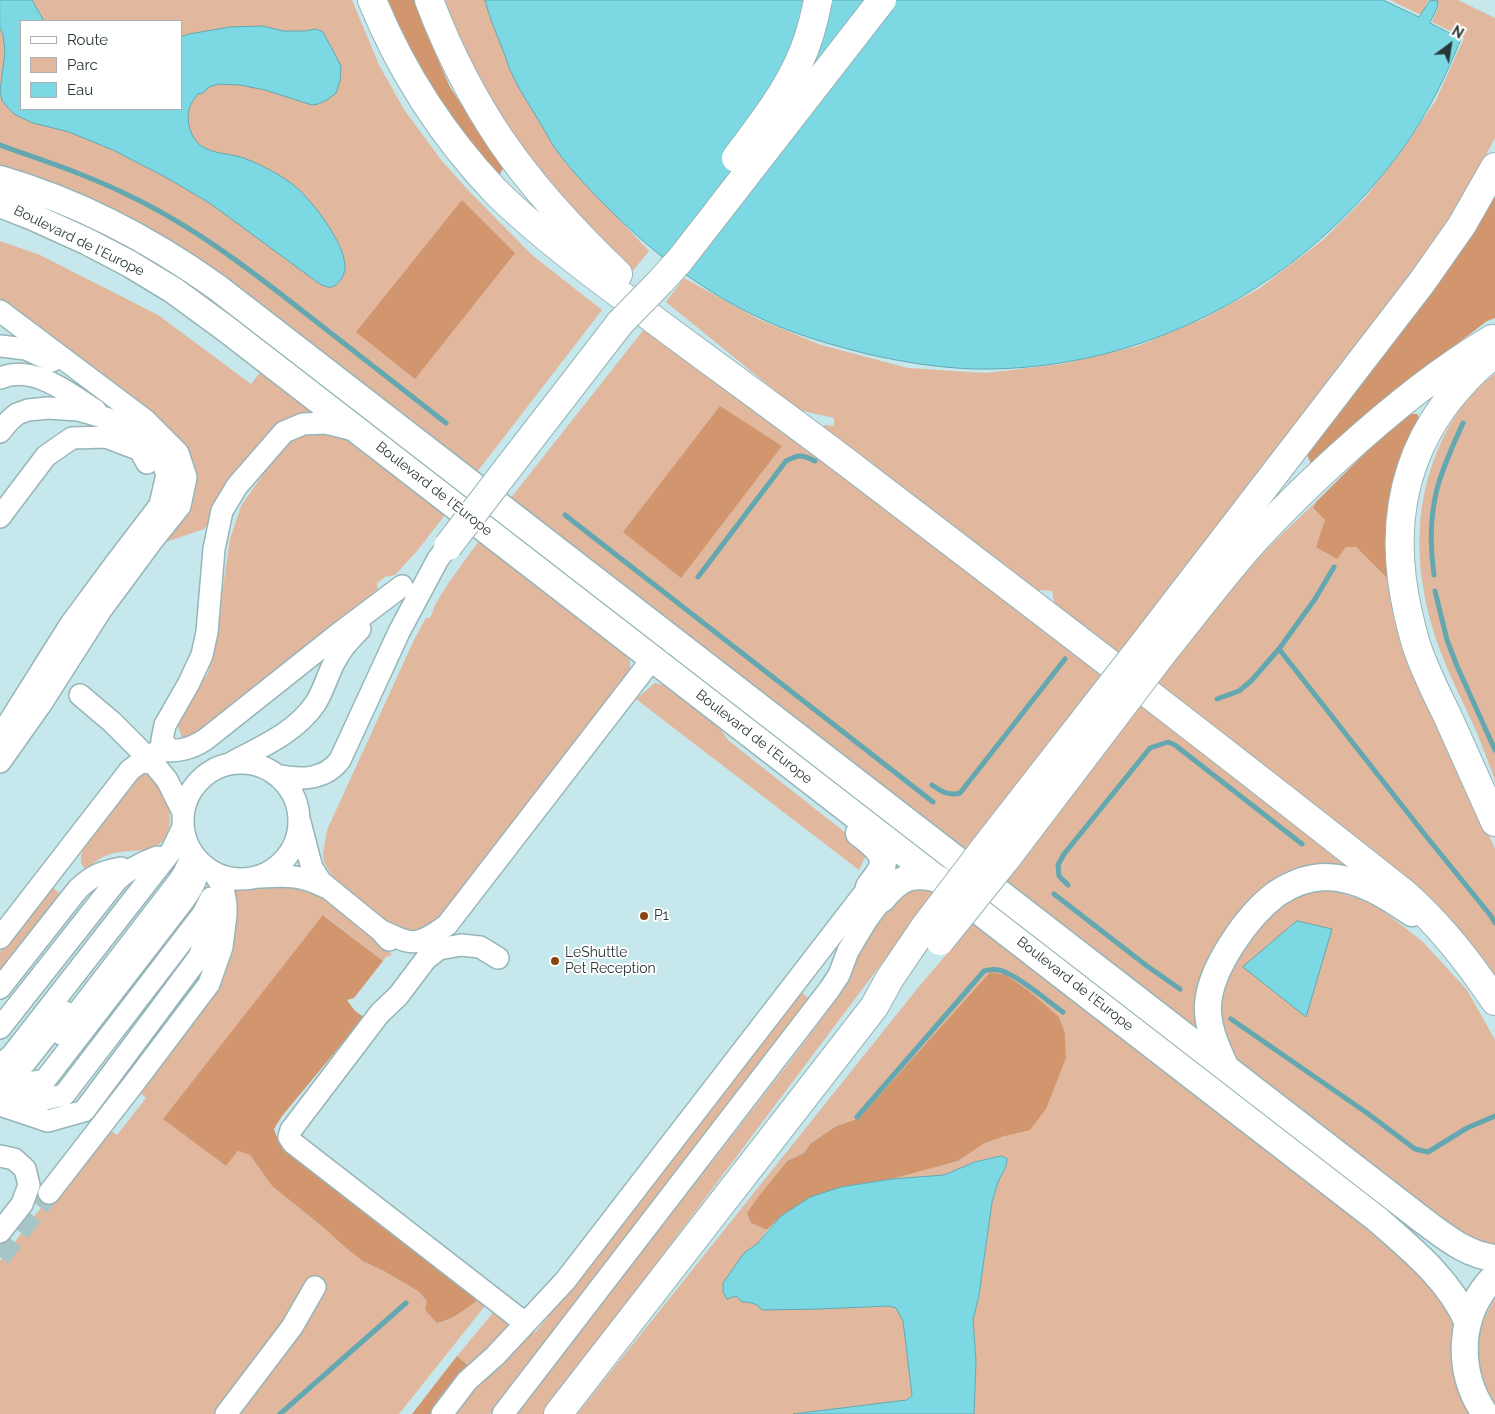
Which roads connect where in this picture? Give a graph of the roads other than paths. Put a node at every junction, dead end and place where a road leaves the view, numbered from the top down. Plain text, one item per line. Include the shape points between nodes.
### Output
1 (372, 0) edge
2 (429, 0) edge
3 (818, 0) edge
4 (882, 0) edge
5 (1495, 167) edge
6 (0, 179) edge
7 (0, 204) edge
8 (0, 212) edge
9 (58, 229) junction
10 (0, 311) edge
11 (620, 323) junction
12 (1495, 337) edge
13 (0, 346) edge
14 (1495, 354) edge
15 (0, 378) edge
16 (106, 418) junction
17 (0, 432) edge
18 (360, 432) junction
19 (809, 433) junction
20 (0, 517) edge
21 (443, 552) junction
22 (402, 586) junction
23 (1157, 643) junction
24 (654, 658) junction
25 (80, 695) dead end
26 (713, 704) junction
27 (0, 721) edge
28 (0, 736) edge
29 (0, 749) edge
30 (160, 755) junction
31 (0, 762) edge
32 (223, 766) junction
33 (276, 775) junction
34 (298, 817) junction
35 (1495, 822) edge
36 (196, 854) junction
37 (150, 860) junction
38 (120, 868) junction
39 (250, 878) junction
40 (939, 879) junction
41 (326, 887) junction
42 (875, 893) junction
43 (219, 926) junction
44 (380, 930) junction
45 (0, 938) edge
46 (440, 948) junction
47 (1457, 948) junction
48 (498, 958) dead end
49 (0, 988) edge
50 (1495, 1001) edge
51 (0, 1012) edge
52 (0, 1028) edge
53 (0, 1056) edge
54 (0, 1065) edge
55 (1227, 1069) junction
56 (0, 1077) edge
57 (0, 1083) edge
58 (0, 1090) edge
59 (0, 1099) edge
60 (0, 1105) edge
61 (0, 1109) edge
62 (94, 1117) junction
63 (0, 1156) edge
64 (0, 1232) edge
65 (1495, 1258) edge
66 (1495, 1276) edge
67 (316, 1287) dead end
68 (525, 1323) junction
69 (1468, 1323) junction
70 (226, 1414) edge
71 (442, 1414) edge
72 (503, 1414) edge
73 (558, 1414) edge
74 (1485, 1414) edge

1 - 19 highway via 395,51 430,111 498,193 602,280
2 - 19 highway via 453,57 484,114 503,144 547,199 641,296
3 - 11 highway, bridge via 800,62 780,97 664,251
4 - 11 highway, bridge via 680,260
5 - 23 highway via 1462,226
6 - 55 main road, Boulevard de l'Europe via 47,194 118,225 218,288
7 - 9 main road, Boulevard de l'Europe
8 - 9 street
9 - 18 main road, Boulevard de l'Europe via 130,264 173,290
10 - 31 street via 145,420 178,453 186,477 180,506 101,610
11 - 21 highway, bridge
12 - 23 highway via 1405,399 1319,474
13 - 29 street via 26,349 56,363 164,444 175,470 171,502 81,625 23,720
14 - 35 highway via 1456,391 1420,445 1405,490 1399,537 1401,578 1419,652
15 - 16 street via 9,374 28,375 58,385
16 - 17 street via 78,410 28,410 17,414
16 - 28 street via 128,427 157,450 167,474 160,505 70,625
18 - 24 main road, Boulevard de l'Europe
18 - 30 street via 326,423 303,424 284,432 236,486 222,511 214,549 202,655 165,725
19 - 47 highway via 1405,894
20 - 27 street via 46,456 72,438 106,437 140,450 154,474 154,496 139,522 82,595
21 - 22 street
21 - 33 street via 399,632 340,760 330,771 317,776 295,778
22 - 30 street via 206,739 188,749
22 - 32 street via 342,649 315,704 300,721 282,735
23 - 73 highway, bridge via 987,845 932,935 890,978 874,1007
24 - 26 main road, Boulevard de l'Europe
24 - 44 street via 447,925 425,940 414,942 403,941
25 - 30 street
26 - 40 main road, Boulevard de l'Europe
26 - 42 main road via 742,739 764,759 879,852 883,865
30 - 32 street via 203,767
30 - 36 street
30 - 45 street via 130,770
32 - 33 street via 249,763
32 - 36 street via 204,776 192,789 185,804
33 - 34 street via 294,798
34 - 39 street via 296,836 289,853 268,872
34 - 41 street via 312,868
36 - 37 street
36 - 39 street via 231,878
36 - 43 street via 223,887 226,904
36 - 54 street
36 - 56 street via 182,856 24,1064
36 - 57 street via 33,1071
36 - 58 street via 202,890 193,906 53,1086
36 - 59 street via 210,901 203,914 64,1095 36,1101
37 - 38 street
37 - 52 street via 124,873 109,889
37 - 53 street
38 - 49 street via 102,871 78,889
38 - 51 street via 100,884
39 - 41 street via 297,876
40 - 42 main road via 912,876
40 - 69 main road, Boulevard de l'Europe via 1378,1219 1433,1271 1455,1298
41 - 44 street
42 - 68 street via 565,1281
42 - 72 street via 866,921 829,990
43 - 59 street via 73,1102 41,1109
43 - 60 street via 192,968 84,1110 48,1121
43 - 62 street via 212,961 196,988 161,1027
43 - 62 street via 220,958 209,984 49,1193
44 - 46 street via 403,952 413,954
46 - 48 street via 480,947
46 - 68 street via 426,959 398,996 380,1013 288,1137
47 - 50 highway
47 - 55 main road via 1421,919 1371,887 1326,877 1292,885 1271,898 1247,924 1213,978 1208,996 1209,1024
55 - 65 main road, Boulevard de l'Europe via 1450,1241 1477,1255
61 - 62 street via 53,1133
63 - 64 street via 14,1159 25,1169 30,1185 22,1204
66 - 69 main road via 1478,1297
67 - 70 street via 292,1327
68 - 71 street via 467,1381
69 - 74 main road via 1464,1350 1466,1370

